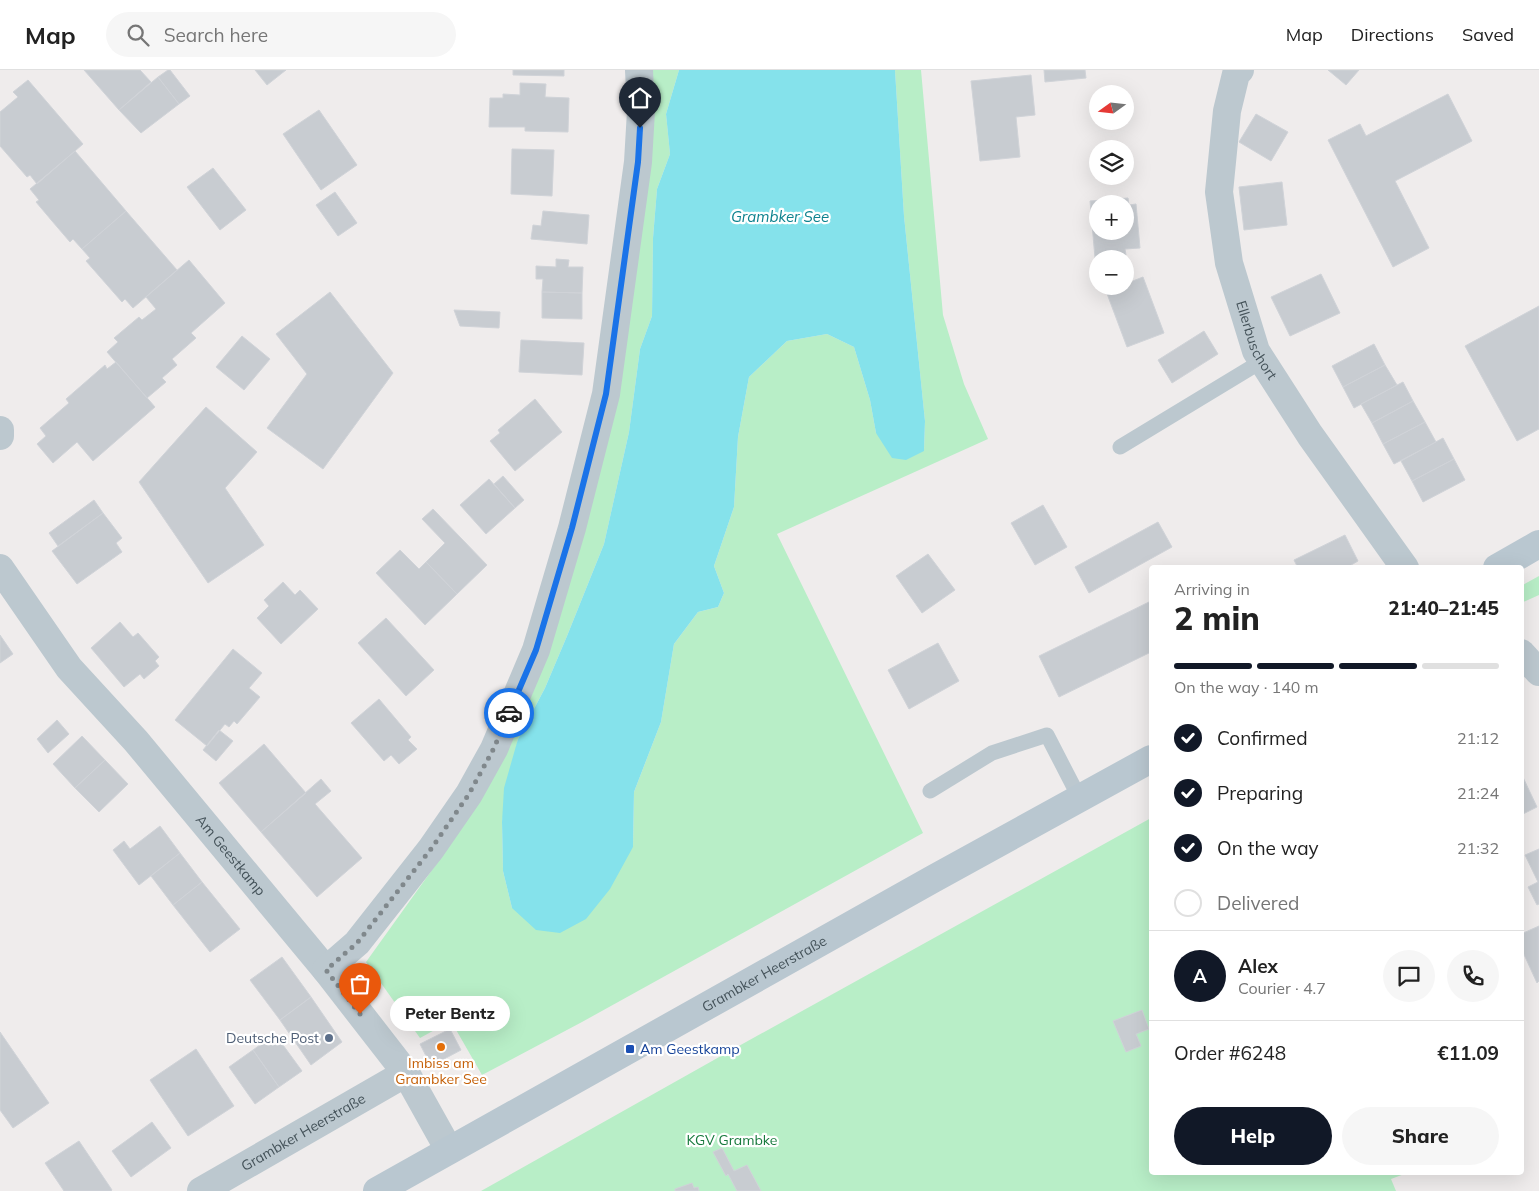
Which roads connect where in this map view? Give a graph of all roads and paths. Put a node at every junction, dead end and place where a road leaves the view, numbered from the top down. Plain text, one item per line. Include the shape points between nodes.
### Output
1 (639, 70) edge
2 (1236, 71) edge
3 (1262, 361) junction
4 (0, 430) edge
5 (0, 436) edge
6 (1120, 447) dead end
7 (1539, 544) edge
8 (1403, 565) edge
9 (1501, 565) edge
10 (0, 568) edge
11 (1524, 657) edge
12 (1539, 672) edge
13 (1149, 760) edge
14 (930, 792) dead end
15 (1080, 799) junction
16 (326, 970) junction
17 (406, 1073) junction
18 (448, 1150) junction
19 (201, 1191) edge
20 (377, 1191) edge

1 - 16 street via 638,162 606,394 572,528 536,650 494,748 469,794 431,849 357,943
2 - 3 street, Ellerbuschort via 1227,111 1219,192 1229,263
3 - 6 lane
3 - 8 street, Ellerbuschort
4 - 5 street
7 - 9 main road
10 - 16 street, Am Geestkamp via 69,668 136,741
11 - 12 street
13 - 15 main road, Grambker Heerstraße
14 - 15 lane via 992,753 1046,735
15 - 18 main road, Grambker Heerstraße
16 - 17 street, Am Geestkamp
17 - 18 street, Am Geestkamp
17 - 19 street, Grambker Heerstraße
18 - 20 main road, Grambker Heerstraße

